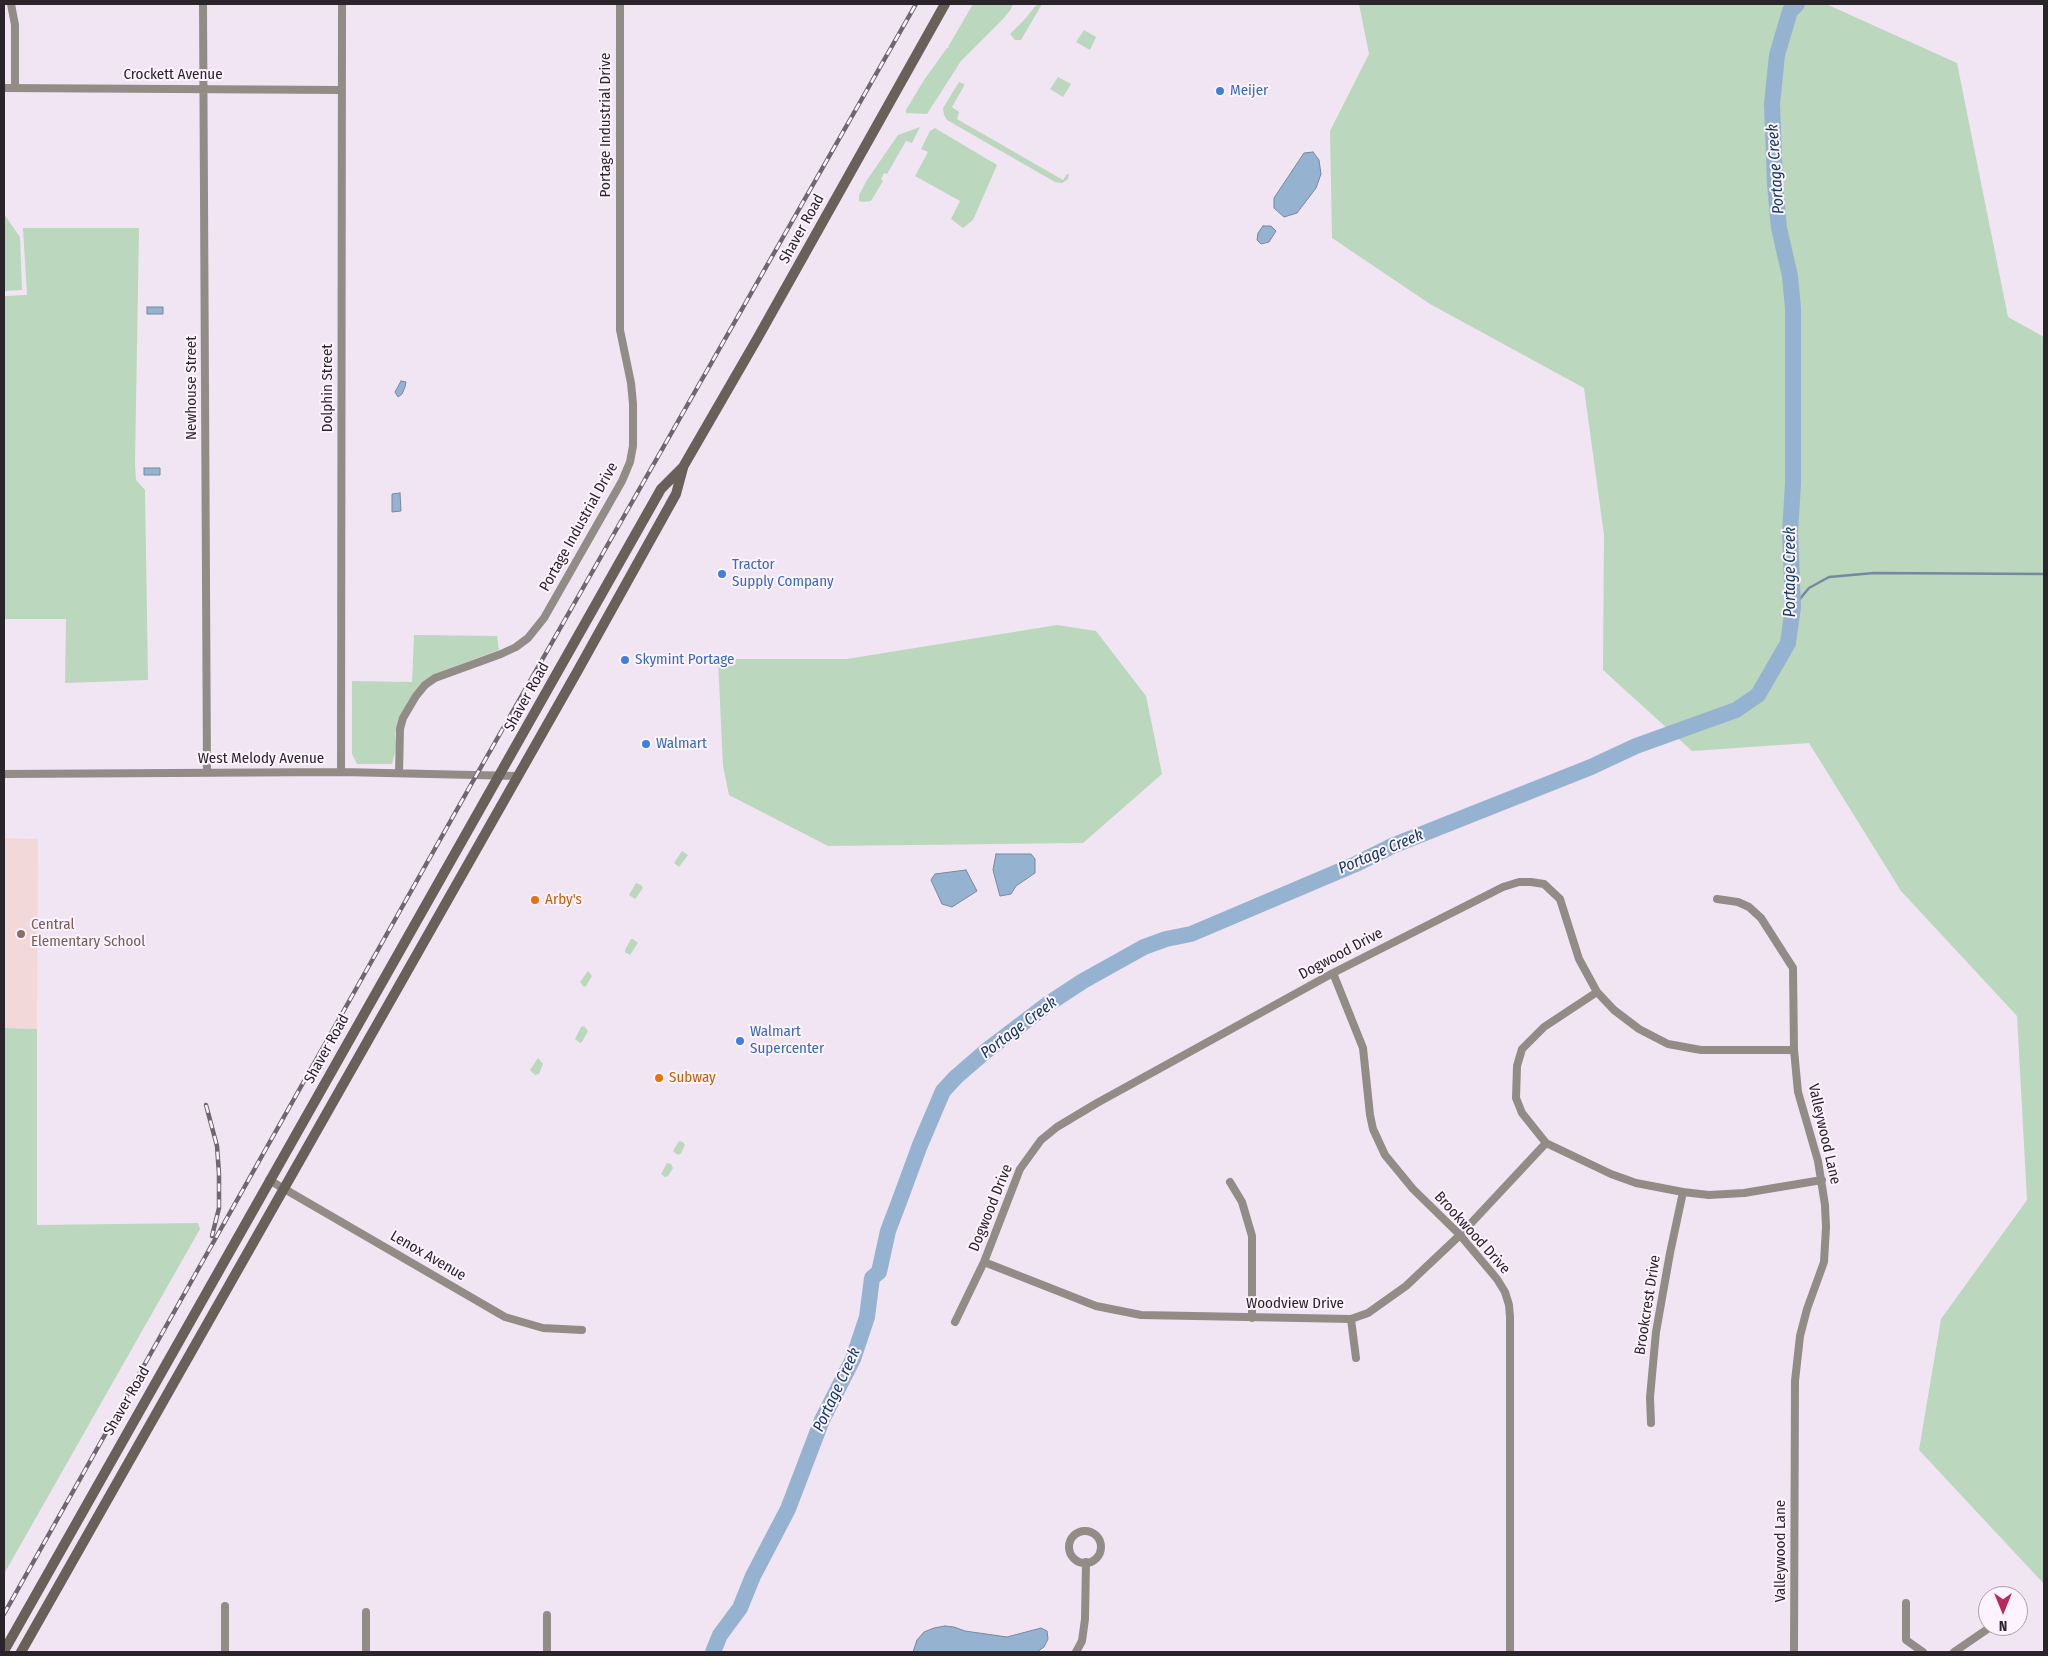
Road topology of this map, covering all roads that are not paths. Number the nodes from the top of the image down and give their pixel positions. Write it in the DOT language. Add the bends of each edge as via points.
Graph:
graph roads {
  1 [pos="11,4"];
  2 [pos="203,4"];
  3 [pos="342,4"];
  4 [pos="620,4"];
  5 [pos="946,4"];
  6 [pos="4,88"];
  7 [pos="15,88"];
  8 [pos="204,89"];
  9 [pos="342,90"];
  10 [pos="683,467"];
  11 [pos="342,772"];
  12 [pos="207,773"];
  13 [pos="399,773"];
  14 [pos="4,774"];
  15 [pos="499,776"];
  16 [pos="518,776"];
  17 [pos="1717,899"];
  18 [pos="1333,973"];
  19 [pos="1597,992"];
  20 [pos="1794,1050"];
  21 [pos="1546,1143"];
  22 [pos="269,1180"];
  23 [pos="1822,1180"];
  24 [pos="1230,1182"];
  25 [pos="284,1189"];
  26 [pos="1683,1192"];
  27 [pos="1460,1235"];
  28 [pos="984,1262"];
  29 [pos="1252,1318"];
  30 [pos="1351,1318"];
  31 [pos="955,1322"];
  32 [pos="582,1330"];
  33 [pos="1356,1358"];
  34 [pos="1651,1423"];
  35 [pos="1086,1562"];
  36 [pos="1906,1603"];
  37 [pos="225,1606"];
  38 [pos="366,1612"];
  39 [pos="547,1615"];
  40 [pos="1978,1636"];
  41 [pos="4,1651"];
  42 [pos="21,1652"];
  43 [pos="225,1652"];
  44 [pos="366,1652"];
  45 [pos="547,1652"];
  46 [pos="1076,1652"];
  47 [pos="1510,1652"];
  48 [pos="1794,1652"];
  49 [pos="1923,1652"];
  50 [pos="1954,1652"];
  1 -- 7 [label="street" via="15,25"];
  2 -- 8 [label="street, Newhouse Street"];
  3 -- 9 [label="street, Dolphin Street"];
  4 -- 13 [label="street, Portage Industrial Drive" via="620,330 633,404 630,462 544,618 528,638 501,654 435,678 416,696 400,729"];
  5 -- 10 [label="main road, Shaver Road"];
  6 -- 7 [label="street, Crockett Avenue"];
  7 -- 8 [label="street, Crockett Avenue"];
  8 -- 9 [label="street, Crockett Avenue"];
  8 -- 12 [label="street, Newhouse Street"];
  9 -- 11 [label="street, Dolphin Street"];
  10 -- 15 [label="main road, Shaver Road" via="661,489"];
  10 -- 16 [label="main road, Shaver Road" via="676,494"];
  11 -- 12 [label="street, West Melody Avenue"];
  11 -- 13 [label="street, West Melody Avenue"];
  12 -- 14 [label="street, West Melody Avenue"];
  13 -- 15 [label="street, West Melody Avenue"];
  15 -- 16 [label="street, West Melody Avenue"];
  15 -- 22 [label="main road, Shaver Road"];
  16 -- 25 [label="main road, Shaver Road"];
  17 -- 20 [label="street, Valleywood Lane" via="1749,907 1761,918 1789,959 1794,979"];
  18 -- 19 [label="street, Dogwood Drive" via="1492,892 1519,882 1531,882 1544,884 1560,899 1579,960"];
  18 -- 27 [label="street, Brookwood Drive" via="1363,1048 1372,1122 1385,1155"];
  18 -- 28 [label="street, Dogwood Drive" via="1097,1103 1041,1140 1020,1169"];
  19 -- 20 [label="street, Dogwood Drive" via="1626,1020 1668,1044 1701,1050"];
  19 -- 21 [label="street" via="1544,1027 1522,1049 1516,1098 1522,1113"];
  20 -- 23 [label="street, Valleywood Lane" via="1798,1092"];
  21 -- 26 [label="street" via="1636,1183"];
  21 -- 27 [label="street, Woodview Drive"];
  22 -- 25 [label="street, Lenox Avenue"];
  22 -- 41 [label="main road, Shaver Road"];
  23 -- 26 [label="street" via="1744,1193 1709,1195"];
  23 -- 48 [label="street, Valleywood Lane" via="1826,1227 1824,1262 1800,1336 1795,1381"];
  24 -- 29 [label="street" via="1242,1202 1252,1236"];
  25 -- 32 [label="street, Lenox Avenue" via="505,1317 543,1328"];
  25 -- 42 [label="main road, Shaver Road"];
  26 -- 34 [label="street, Brookcrest Drive" via="1656,1332"];
  27 -- 30 [label="street, Woodview Drive" via="1392,1297"];
  27 -- 47 [label="street, Brookwood Drive" via="1505,1292 1510,1318"];
  28 -- 29 [label="street, Woodview Drive" via="1096,1306 1121,1312 1162,1317"];
  28 -- 31 [label="street, Dogwood Drive"];
  29 -- 30 [label="street, Woodview Drive"];
  30 -- 33 [label="street"];
  35 -- 35 [label="street" via="1076,1560 1069,1551 1070,1540 1082,1531 1092,1533 1100,1544 1095,1558"];
  35 -- 46 [label="street" via="1085,1619 1082,1640"];
  36 -- 49 [label="street" via="1906,1640"];
  37 -- 43 [label="street"];
  38 -- 44 [label="street"];
  39 -- 45 [label="street"];
  40 -- 50 [label="street"];
}
